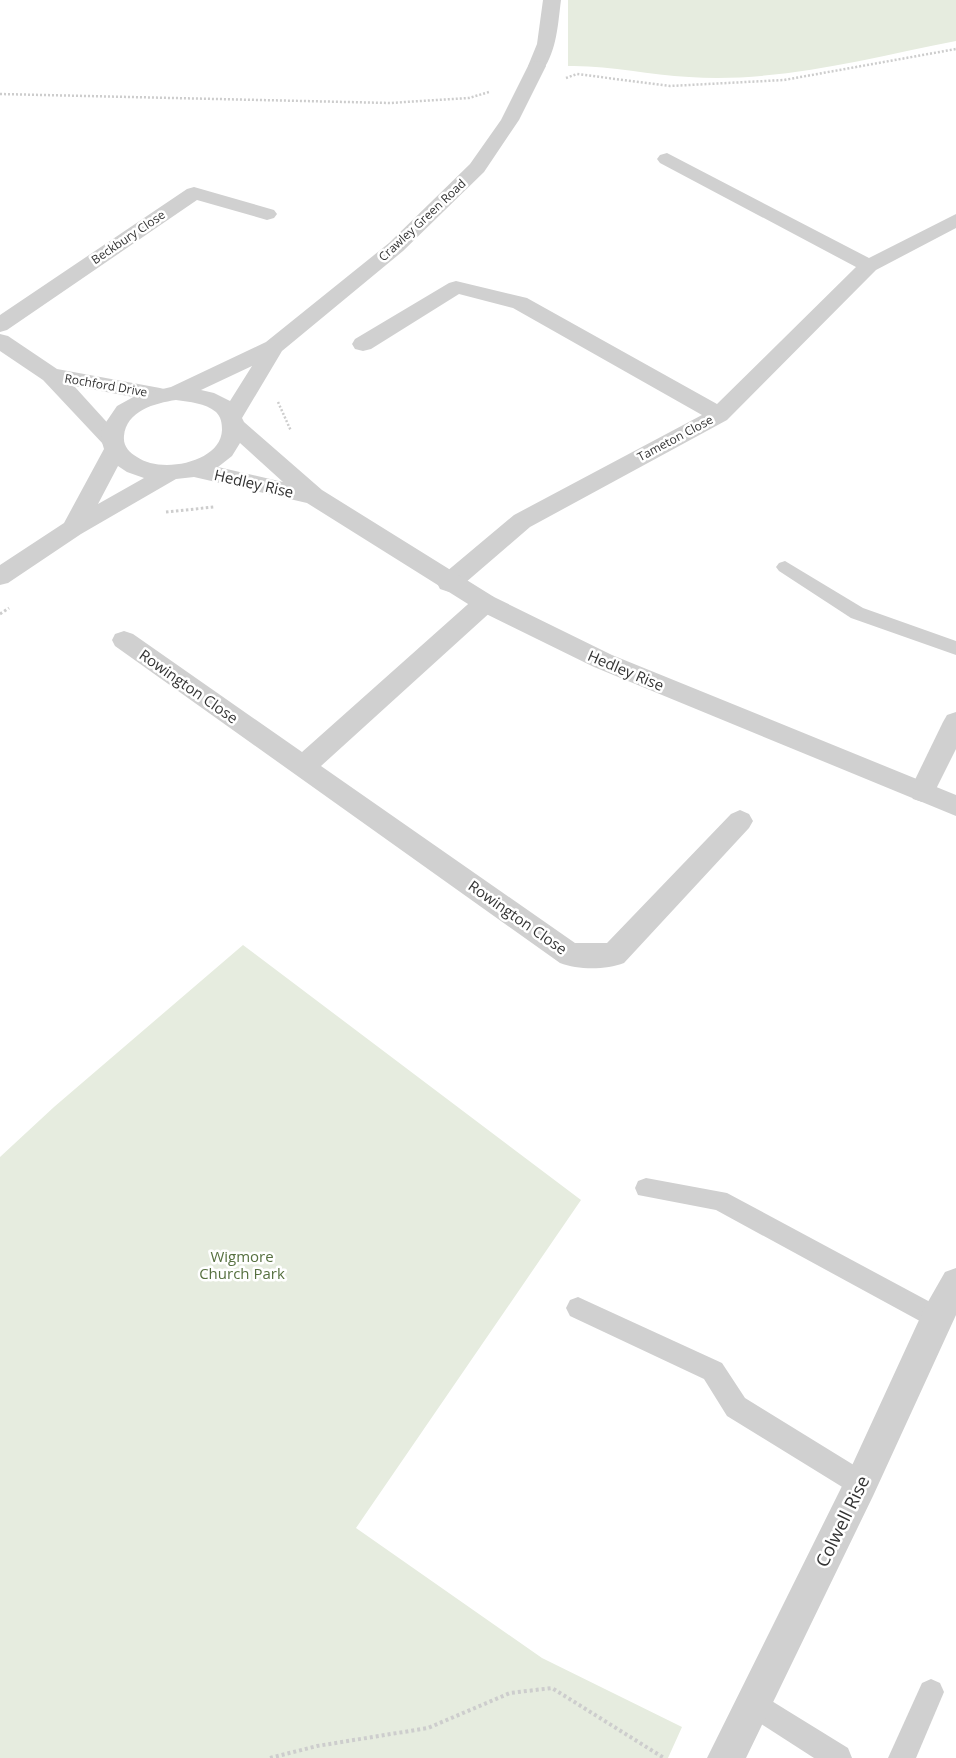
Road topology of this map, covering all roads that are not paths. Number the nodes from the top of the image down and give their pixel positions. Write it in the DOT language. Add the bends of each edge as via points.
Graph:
graph roads {
  1 [pos="552,0"];
  2 [pos="667,159"];
  3 [pos="267,214"];
  4 [pos="956,220"];
  5 [pos="869,266"];
  6 [pos="0,325"];
  7 [pos="0,341"];
  8 [pos="363,344"];
  9 [pos="274,347"];
  10 [pos="51,375"];
  11 [pos="168,394"];
  12 [pos="719,415"];
  13 [pos="233,421"];
  14 [pos="113,445"];
  15 [pos="194,470"];
  16 [pos="170,473"];
  17 [pos="314,496"];
  18 [pos="73,528"];
  19 [pos="785,567"];
  20 [pos="0,577"];
  21 [pos="449,583"];
  22 [pos="485,603"];
  23 [pos="124,640"];
  24 [pos="956,648"];
  25 [pos="956,722"];
  26 [pos="304,766"];
  27 [pos="922,792"];
  28 [pos="956,806"];
  29 [pos="740,821"];
  30 [pos="646,1188"];
  31 [pos="956,1283"];
  32 [pos="578,1308"];
  33 [pos="937,1318"];
  34 [pos="861,1484"];
  35 [pos="931,1692"];
  36 [pos="754,1703"];
  37 [pos="726,1758"];
  38 [pos="838,1758"];
  39 [pos="902,1758"];
  1 -- 9 [label="street, Crawley Green Road" via="546,44 534,74 510,120 477,168 396,247"];
  2 -- 5 [label="street"];
  3 -- 6 [label="street, Beckbury Close" via="194,193"];
  4 -- 5 [label="street, Tameton Close"];
  5 -- 12 [label="street, Tameton Close"];
  7 -- 10 [label="street, Rochford Drive"];
  8 -- 12 [label="street" via="456,287 520,303"];
  9 -- 11 [label="street, Crawley Green Road"];
  9 -- 13 [label="street, Crawley Green Road"];
  10 -- 11 [label="street, Rochford Drive"];
  10 -- 14 [label="street, Rochford Drive"];
  11 -- 13 [label="street" via="204,396 216,401"];
  11 -- 14 [label="street" via="144,400 119,418 113,429"];
  12 -- 21 [label="street, Tameton Close" via="522,521"];
  13 -- 15 [label="street" via="233,439 225,451 212,462"];
  13 -- 17 [label="street, Hedley Rise"];
  14 -- 16 [label="street" via="124,460 136,468"];
  14 -- 18 [label="street"];
  15 -- 16 [label="street"];
  15 -- 17 [label="street, Hedley Rise"];
  16 -- 18 [label="street"];
  17 -- 21 [label="street, Hedley Rise"];
  18 -- 20 [label="street"];
  19 -- 24 [label="lane" via="857,613"];
  21 -- 22 [label="street, Hedley Rise"];
  22 -- 26 [label="street"];
  22 -- 27 [label="street, Hedley Rise" via="603,661"];
  23 -- 26 [label="street, Rowington Close"];
  25 -- 27 [label="street"];
  26 -- 29 [label="street, Rowington Close" via="570,955 614,955"];
  27 -- 28 [label="street, Hedley Rise"];
  30 -- 33 [label="lane" via="719,1200"];
  31 -- 33 [label="street, Colwell Rise"];
  32 -- 34 [label="lane" via="713,1371 736,1407"];
  33 -- 34 [label="street, Colwell Rise"];
  34 -- 36 [label="street, Colwell Rise"];
  35 -- 39 [label="lane"];
  36 -- 37 [label="street, Colwell Rise"];
  36 -- 38 [label="lane"];
}
